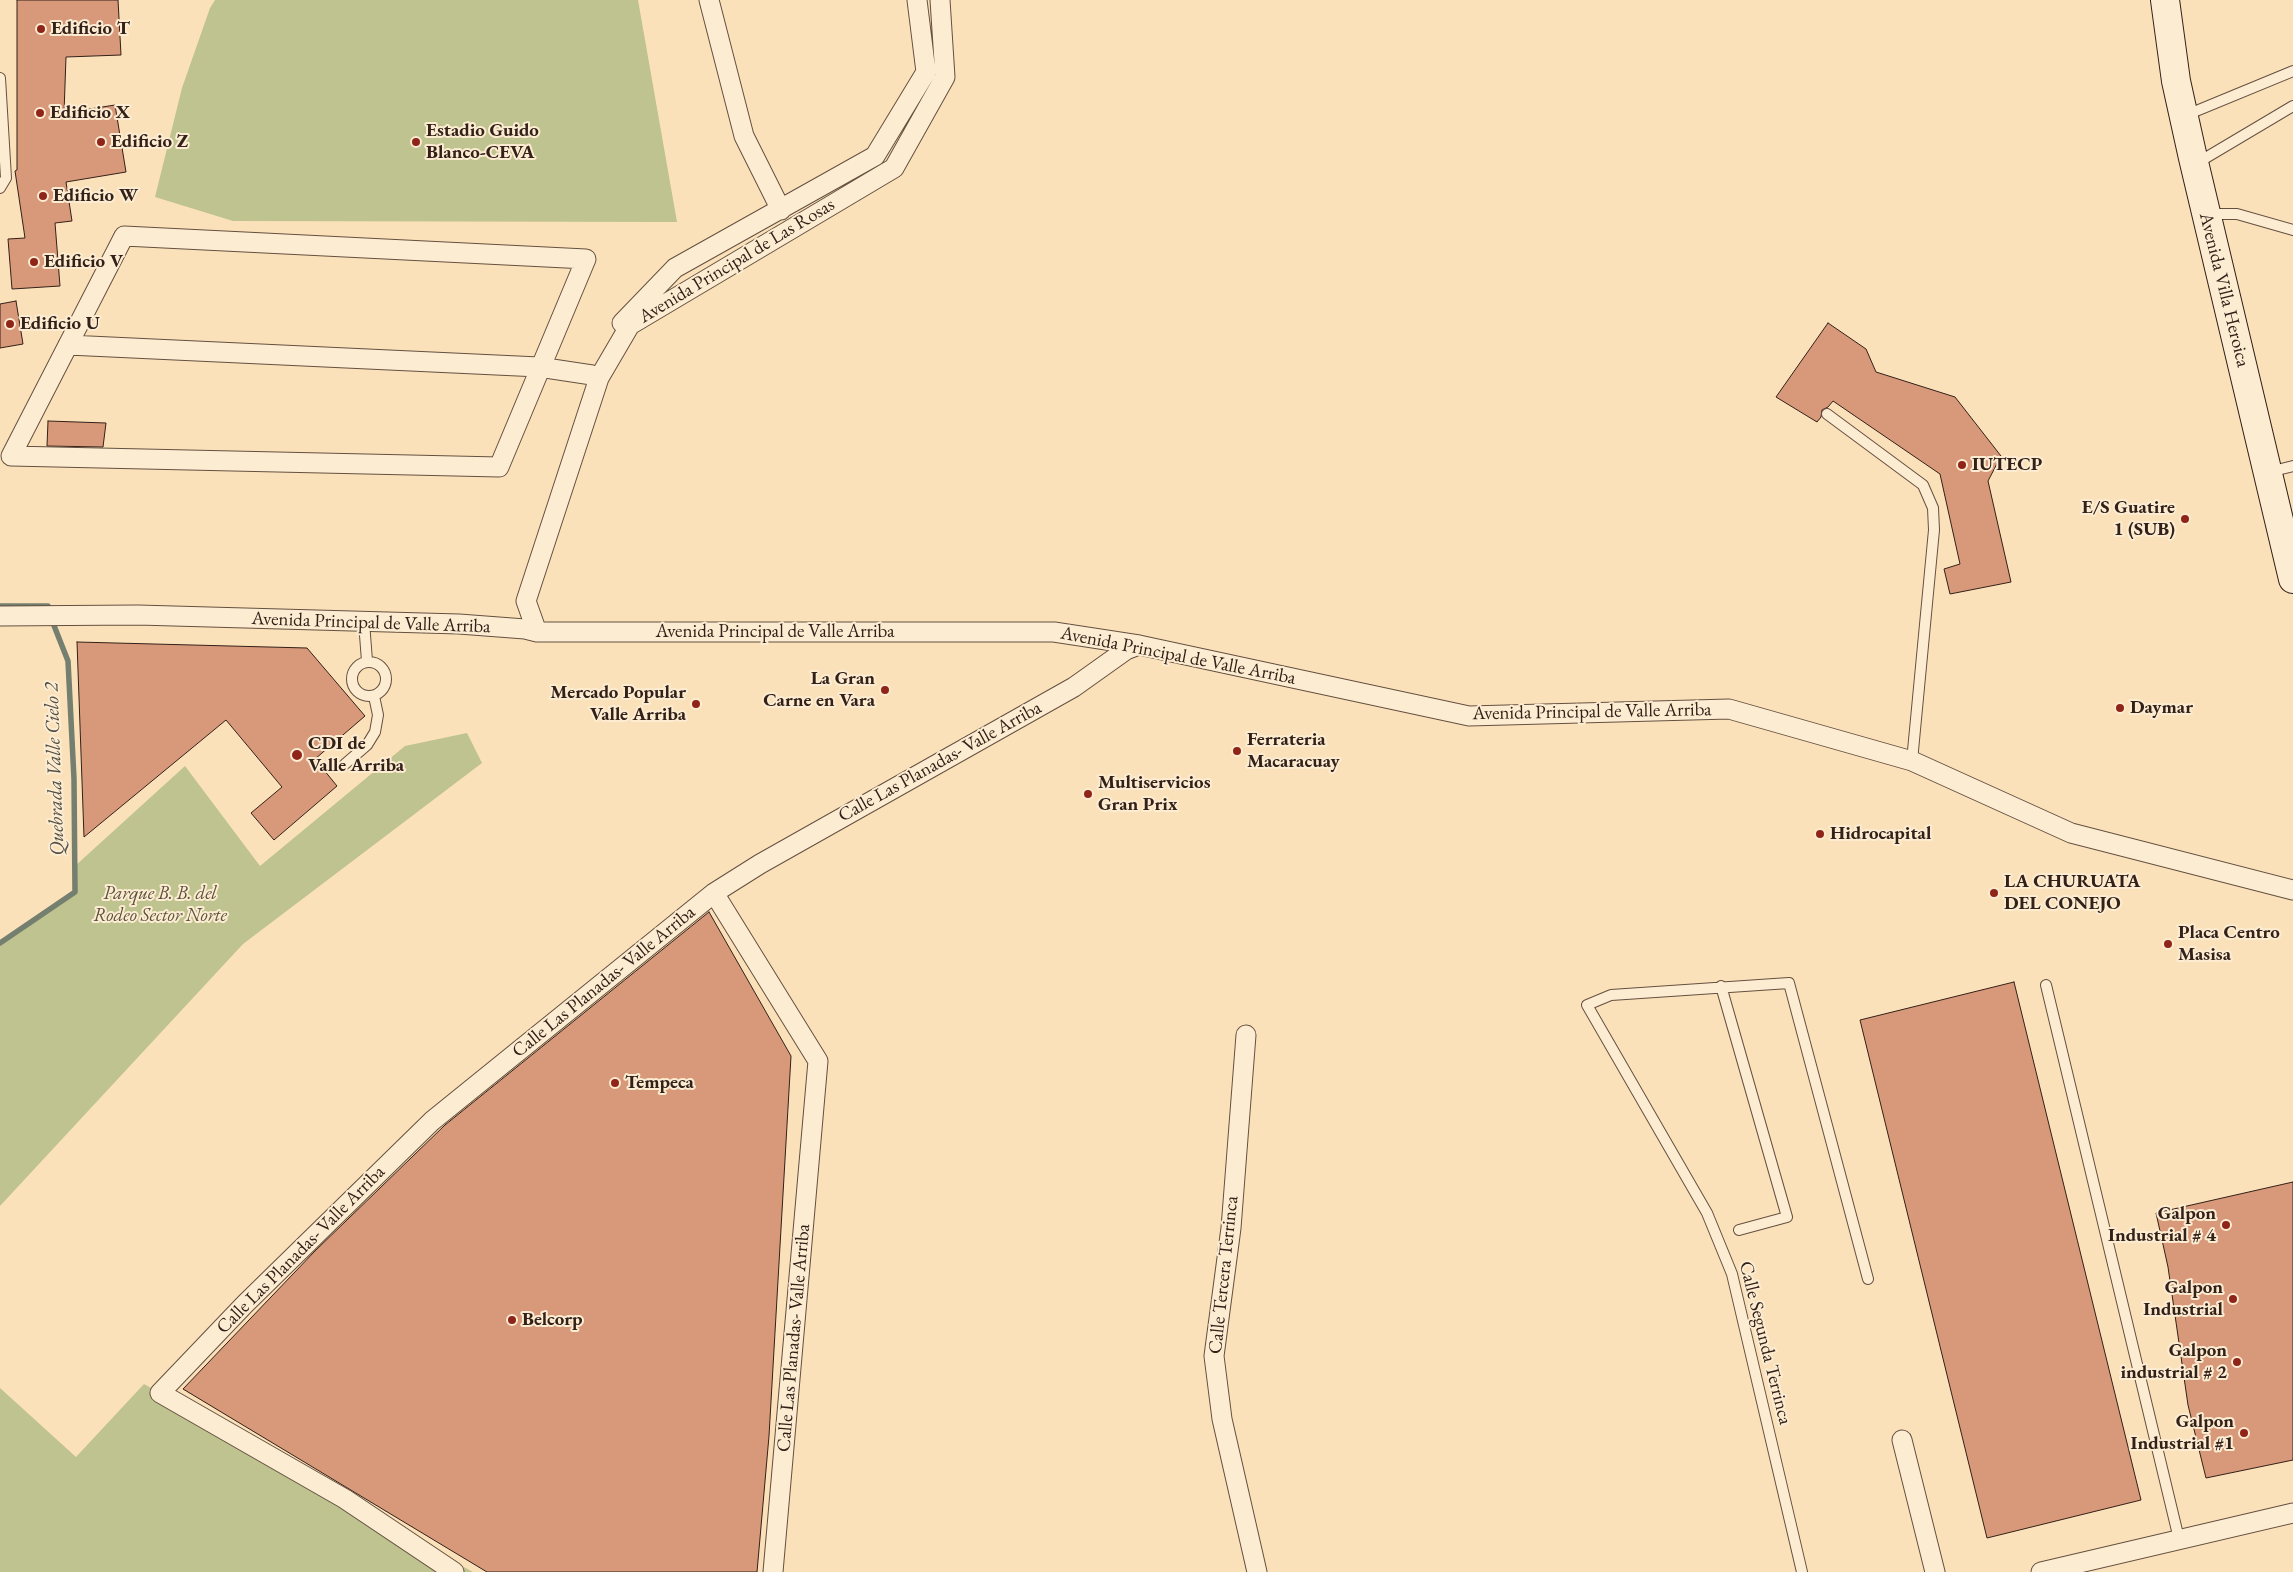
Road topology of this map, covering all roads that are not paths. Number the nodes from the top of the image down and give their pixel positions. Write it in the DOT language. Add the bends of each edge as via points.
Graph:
graph roads {
  1 [pos="709,0"];
  2 [pos="917,0"];
  3 [pos="940,0"];
  4 [pos="2165,0"];
  5 [pos="2293,71"];
  6 [pos="0,78"];
  7 [pos="2293,106"];
  8 [pos="2184,116"];
  9 [pos="2194,165"];
  10 [pos="0,188"];
  11 [pos="781,210"];
  12 [pos="2205,214"];
  13 [pos="2293,230"];
  14 [pos="68,345"];
  15 [pos="539,367"];
  16 [pos="592,375"];
  17 [pos="1827,414"];
  18 [pos="2280,469"];
  19 [pos="2293,579"];
  20 [pos="0,616"];
  21 [pos="364,622"];
  22 [pos="531,631"];
  23 [pos="1139,645"];
  24 [pos="367,662"];
  25 [pos="374,696"];
  26 [pos="1912,761"];
  27 [pos="344,764"];
  28 [pos="2293,890"];
  29 [pos="714,893"];
  30 [pos="2046,984"];
  31 [pos="1721,986"];
  32 [pos="1246,1035"];
  33 [pos="1739,1230"];
  34 [pos="1868,1279"];
  35 [pos="1902,1440"];
  36 [pos="2293,1513"];
  37 [pos="2179,1539"];
  38 [pos="2068,1569"];
  39 [pos="454,1572"];
  40 [pos="773,1572"];
  41 [pos="1257,1572"];
  42 [pos="1802,1572"];
  43 [pos="1935,1572"];
  44 [pos="2041,1572"];
  1 -- 11 [label="street" via="744,136"];
  2 -- 11 [label="street" via="926,72 875,156"];
  3 -- 22 [label="street, Avenida Principal de Las Rosas" via="945,77 894,168 630,325 600,378 526,601"];
  4 -- 8 [label="main road, Avenida Villa Heroica"];
  5 -- 8 [label="lane"];
  6 -- 10 [label="lane" via="6,178"];
  7 -- 9 [label="lane"];
  8 -- 9 [label="main road, Avenida Villa Heroica"];
  9 -- 12 [label="main road, Avenida Villa Heroica"];
  11 -- 16 [label="street" via="674,268 623,320"];
  12 -- 13 [label="lane" via="2236,214"];
  12 -- 18 [label="main road, Avenida Villa Heroica"];
  14 -- 15 [label="street"];
  14 -- 15 [label="street" via="124,236 586,259"];
  14 -- 15 [label="street" via="11,456 499,467"];
  15 -- 16 [label="street"];
  16 -- 22 [label="street" via="570,431 517,602"];
  17 -- 26 [label="lane" via="1923,485 1933,508 1934,530"];
  18 -- 19 [label="main road, Avenida Villa Heroica"];
  20 -- 21 [label="street, Avenida Principal de Valle Arriba"];
  21 -- 22 [label="street, Avenida Principal de Valle Arriba" via="459,624"];
  21 -- 24 [label="lane"];
  22 -- 23 [label="street, Avenida Principal de Valle Arriba" via="1054,632"];
  23 -- 26 [label="street, Avenida Principal de Valle Arriba" via="1469,716 1729,709"];
  23 -- 29 [label="street, Calle Las Planadas- Valle Arriba" via="1126,650 1074,688"];
  24 -- 25 [label="lane" via="379,664 386,676 384,688"];
  24 -- 25 [label="lane" via="356,667 353,686 362,695"];
  25 -- 27 [label="lane" via="378,715 375,732 367,745"];
  26 -- 28 [label="street, Avenida Principal de Valle Arriba" via="2071,833"];
  29 -- 39 [label="street, Calle Las Planadas- Valle Arriba" via="432,1121 245,1304 160,1393 345,1499"];
  29 -- 40 [label="street, Calle Las Planadas- Valle Arriba" via="818,1061"];
  30 -- 37 [label="lane"];
  31 -- 33 [label="lane" via="1787,1217"];
  31 -- 34 [label="lane" via="1789,982"];
  31 -- 42 [label="lane, Calle Segunda Terrinca" via="1611,995 1587,1005 1707,1213 1732,1274"];
  32 -- 41 [label="street, Calle Tercera Terrinca" via="1230,1228 1214,1356 1222,1419"];
  35 -- 43 [label="street"];
  36 -- 37 [label="street"];
  37 -- 38 [label="street"];
  38 -- 44 [label="street"];
}
